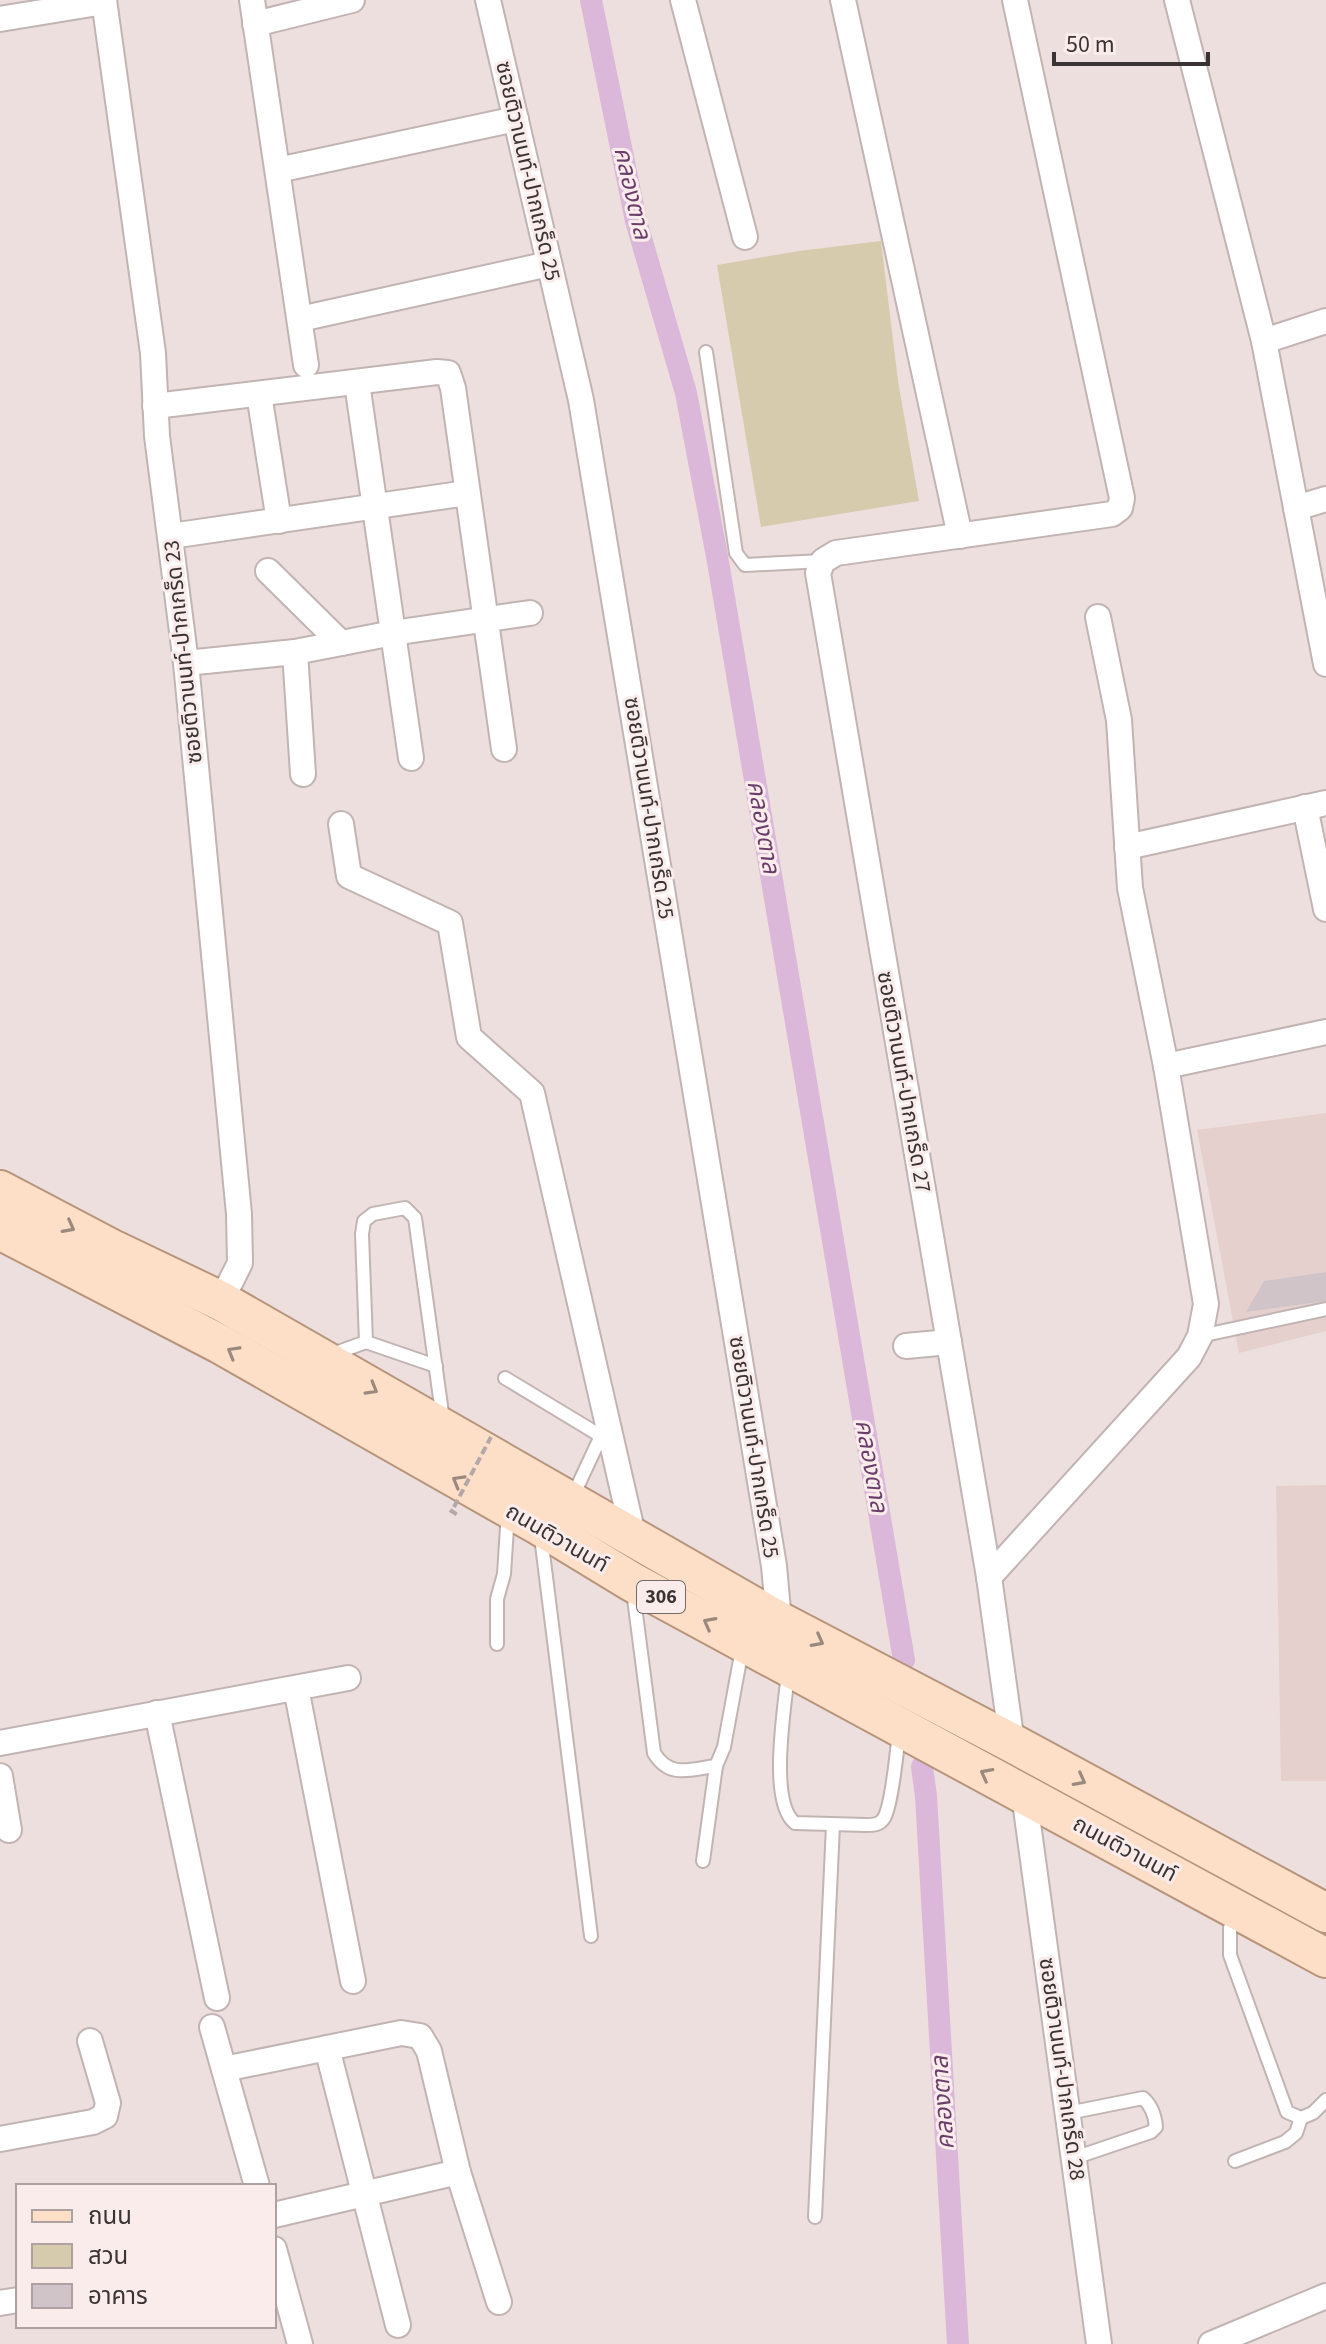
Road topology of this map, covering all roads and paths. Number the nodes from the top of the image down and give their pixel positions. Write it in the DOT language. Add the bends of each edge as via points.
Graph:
graph roads {
  1 [pos="352,0"];
  2 [pos="488,0"];
  3 [pos="683,0"];
  4 [pos="843,0"];
  5 [pos="1015,0"];
  6 [pos="1177,0"];
  7 [pos="104,1"];
  8 [pos="254,12"];
  9 [pos="0,19"];
  10 [pos="516,119"];
  11 [pos="278,170"];
  12 [pos="745,237"];
  13 [pos="549,264"];
  14 [pos="300,319"];
  15 [pos="1326,321"];
  16 [pos="1264,341"];
  17 [pos="706,352"];
  18 [pos="306,365"];
  19 [pos="357,383"];
  20 [pos="259,394"];
  21 [pos="155,406"];
  22 [pos="467,493"];
  23 [pos="1326,499"];
  24 [pos="375,506"];
  25 [pos="1296,508"];
  26 [pos="279,521"];
  27 [pos="171,536"];
  28 [pos="960,536"];
  29 [pos="823,561"];
  30 [pos="268,571"];
  31 [pos="530,613"];
  32 [pos="1098,617"];
  33 [pos="485,620"];
  34 [pos="393,633"];
  35 [pos="341,643"];
  36 [pos="295,652"];
  37 [pos="1326,659"];
  38 [pos="186,663"];
  39 [pos="504,749"];
  40 [pos="411,758"];
  41 [pos="303,774"];
  42 [pos="1316,805"];
  43 [pos="341,824"];
  44 [pos="1127,847"];
  45 [pos="1326,909"];
  46 [pos="1326,1032"];
  47 [pos="1166,1066"];
  48 [pos="0,1190"];
  49 [pos="0,1230"];
  50 [pos="221,1301"];
  51 [pos="1326,1309"];
  52 [pos="1200,1336"];
  53 [pos="366,1342"];
  54 [pos="949,1342"];
  55 [pos="906,1346"];
  56 [pos="319,1358"];
  57 [pos="436,1366"];
  58 [pos="505,1378"];
  59 [pos="445,1431"];
  60 [pos="491,1437"];
  61 [pos="570,1502"];
  62 [pos="454,1507"];
  63 [pos="524,1518"];
  64 [pos="634,1539"];
  65 [pos="989,1577"];
  66 [pos="632,1582"];
  67 [pos="779,1621"];
  68 [pos="743,1642"];
  69 [pos="497,1644"];
  70 [pos="789,1667"];
  71 [pos="348,1678"];
  72 [pos="296,1688"];
  73 [pos="157,1713"];
  74 [pos="900,1729"];
  75 [pos="0,1743"];
  76 [pos="1012,1743"];
  77 [pos="716,1766"];
  78 [pos="0,1776"];
  79 [pos="1024,1794"];
  80 [pos="833,1825"];
  81 [pos="9,1830"];
  82 [pos="703,1861"];
  83 [pos="1308,1899"];
  84 [pos="1239,1910"];
  85 [pos="1326,1913"];
  86 [pos="591,1936"];
  87 [pos="1326,1958"];
  88 [pos="353,1981"];
  89 [pos="217,1998"];
  90 [pos="212,2027"];
  91 [pos="90,2041"];
  92 [pos="327,2048"];
  93 [pos="224,2069"];
  94 [pos="1326,2100"];
  95 [pos="1068,2113"];
  96 [pos="1301,2118"];
  97 [pos="0,2139"];
  98 [pos="1074,2158"];
  99 [pos="1235,2161"];
  100 [pos="458,2172"];
  101 [pos="256,2184"];
  102 [pos="365,2193"];
  103 [pos="276,2215"];
  104 [pos="815,2217"];
  105 [pos="276,2256"];
  106 [pos="1326,2296"];
  107 [pos="499,2302"];
  108 [pos="398,2325"];
  109 [pos="300,2344"];
  110 [pos="1099,2344"];
  111 [pos="1211,2344"];
  1 -- 8 [label="street"];
  2 -- 10 [label="street, ซอยติวานนท์-ปากเกร็ด 25"];
  3 -- 12 [label="street"];
  4 -- 28 [label="street"];
  5 -- 28 [label="street" via="1122,498 1112,514"];
  6 -- 16 [label="street"];
  7 -- 9 [label="street"];
  7 -- 21 [label="street, ซอยติวานนท์-ปากเกร็ด 23" via="153,353"];
  8 -- 11 [label="street"];
  10 -- 11 [label="street"];
  10 -- 13 [label="street, ซอยติวานนท์-ปากเกร็ด 25"];
  11 -- 14 [label="street"];
  13 -- 14 [label="street"];
  13 -- 67 [label="street, ซอยติวานนท์-ปากเกร็ด 25" via="581,400"];
  14 -- 18 [label="street"];
  15 -- 16 [label="street"];
  16 -- 25 [label="street"];
  17 -- 29 [label="lane" via="736,553 745,565"];
  19 -- 20 [label="street"];
  19 -- 22 [label="street" via="448,373"];
  19 -- 24 [label="street"];
  20 -- 21 [label="street"];
  20 -- 26 [label="street"];
  21 -- 27 [label="street, ซอยติวานนท์-ปากเกร็ด 23"];
  22 -- 24 [label="street"];
  22 -- 33 [label="street"];
  23 -- 25 [label="street"];
  24 -- 26 [label="street"];
  24 -- 34 [label="street"];
  25 -- 37 [label="street"];
  26 -- 27 [label="street"];
  27 -- 38 [label="street, ซอยติวานนท์-ปากเกร็ด 23"];
  28 -- 29 [label="street" via="836,553"];
  29 -- 54 [label="street, ซอยติวานนท์-ปากเกร็ด 27" via="818,573"];
  30 -- 35 [label="street"];
  31 -- 33 [label="street"];
  32 -- 44 [label="street" via="1119,720"];
  33 -- 34 [label="street"];
  33 -- 39 [label="street"];
  34 -- 35 [label="street"];
  34 -- 40 [label="street"];
  35 -- 36 [label="street"];
  36 -- 38 [label="street"];
  36 -- 41 [label="street"];
  38 -- 50 [label="street, ซอยติวานนท์-ปากเกร็ด 23" via="239,1214 240,1263"];
  42 -- 44 [label="street"];
  42 -- 45 [label="street"];
  43 -- 64 [label="street" via="349,876 450,923 469,1037 532,1093"];
  44 -- 47 [label="street" via="1130,888"];
  46 -- 47 [label="street"];
  47 -- 52 [label="street" via="1206,1304"];
  48 -- 50 [label="main road, ถนนติวานนท์ / 306, one-way"];
  63 -- 49 [label="main road, ถนนติวานนท์ / 306, one-way" via="220,1344"];
  50 -- 56 [label="main road, ถนนติวานนท์ / 306"];
  51 -- 52 [label="lane"];
  52 -- 65 [label="street" via="1189,1357"];
  53 -- 56 [label="lane"];
  53 -- 57 [label="lane"];
  53 -- 57 [label="lane" via="364,1221 405,1208 415,1218"];
  54 -- 55 [label="street"];
  54 -- 65 [label="street, ซอยติวานนท์-ปากเกร็ด 27"];
  56 -- 59 [label="main road, ถนนติวานนท์ / 306, one-way"];
  57 -- 59 [label="lane"];
  58 -- 61 [label="lane" via="601,1436"];
  59 -- 61 [label="main road, ถนนติวานนท์ / 306"];
  60 -- 62 [label="path, bridge"];
  61 -- 64 [label="main road, ถนนติวานนท์ / 306"];
  63 -- 66 [label="main road, ถนนติวานนท์ / 306"];
  63 -- 69 [label="lane" via="497,1599"];
  63 -- 86 [label="lane"];
  64 -- 67 [label="main road, ถนนติวานนท์ / 306"];
  65 -- 76 [label="street, ซอยติวานนท์-ปากเกร็ด 27"];
  68 -- 66 [label="main road, ถนนติวานนท์ / 306, one-way"];
  66 -- 77 [label="lane" via="654,1753 660,1764 674,1771"];
  67 -- 76 [label="main road, ถนนติวานนท์ / 306, one-way"];
  68 -- 70 [label="main road, ถนนติวานนท์ / 306"];
  68 -- 77 [label="lane"];
  70 -- 74 [label="main road, ถนนติวานนท์ / 306"];
  70 -- 80 [label="lane" via="782,1728 785,1809 795,1823"];
  71 -- 72 [label="street"];
  72 -- 73 [label="street"];
  72 -- 88 [label="street"];
  73 -- 75 [label="street"];
  73 -- 89 [label="street"];
  79 -- 74 [label="main road, ถนนติวานนท์ / 306, one-way"];
  74 -- 80 [label="lane" via="884,1818 876,1825"];
  76 -- 83 [label="main road, ถนนติวานนท์ / 306, one-way"];
  77 -- 82 [label="lane"];
  78 -- 81 [label="street"];
  79 -- 84 [label="main road, ถนนติวานนท์ / 306"];
  79 -- 95 [label="street, ซอยติวานนท์-ปากเกร็ด 28"];
  80 -- 104 [label="lane"];
  83 -- 85 [label="main road, ถนนติวานนท์ / 306"];
  84 -- 87 [label="main road, ถนนติวานนท์ / 306"];
  84 -- 96 [label="lane" via="1230,1928 1230,1955 1287,2112"];
  90 -- 93 [label="street"];
  91 -- 97 [label="street" via="108,2103 105,2116"];
  92 -- 93 [label="street"];
  92 -- 100 [label="street" via="401,2033 420,2036 429,2051"];
  92 -- 102 [label="street"];
  93 -- 101 [label="street"];
  94 -- 96 [label="lane"];
  95 -- 98 [label="street, ซอยติวานนท์-ปากเกร็ด 28"];
  95 -- 98 [label="lane" via="1143,2098 1155,2117 1151,2132"];
  96 -- 99 [label="lane" via="1296,2133 1285,2142"];
  98 -- 110 [label="street, ซอยติวานนท์-ปากเกร็ด 28"];
  100 -- 102 [label="street"];
  100 -- 107 [label="street"];
  102 -- 103 [label="street"];
  102 -- 108 [label="street"];
  105 -- 109 [label="street"];
  106 -- 111 [label="street"];
}
